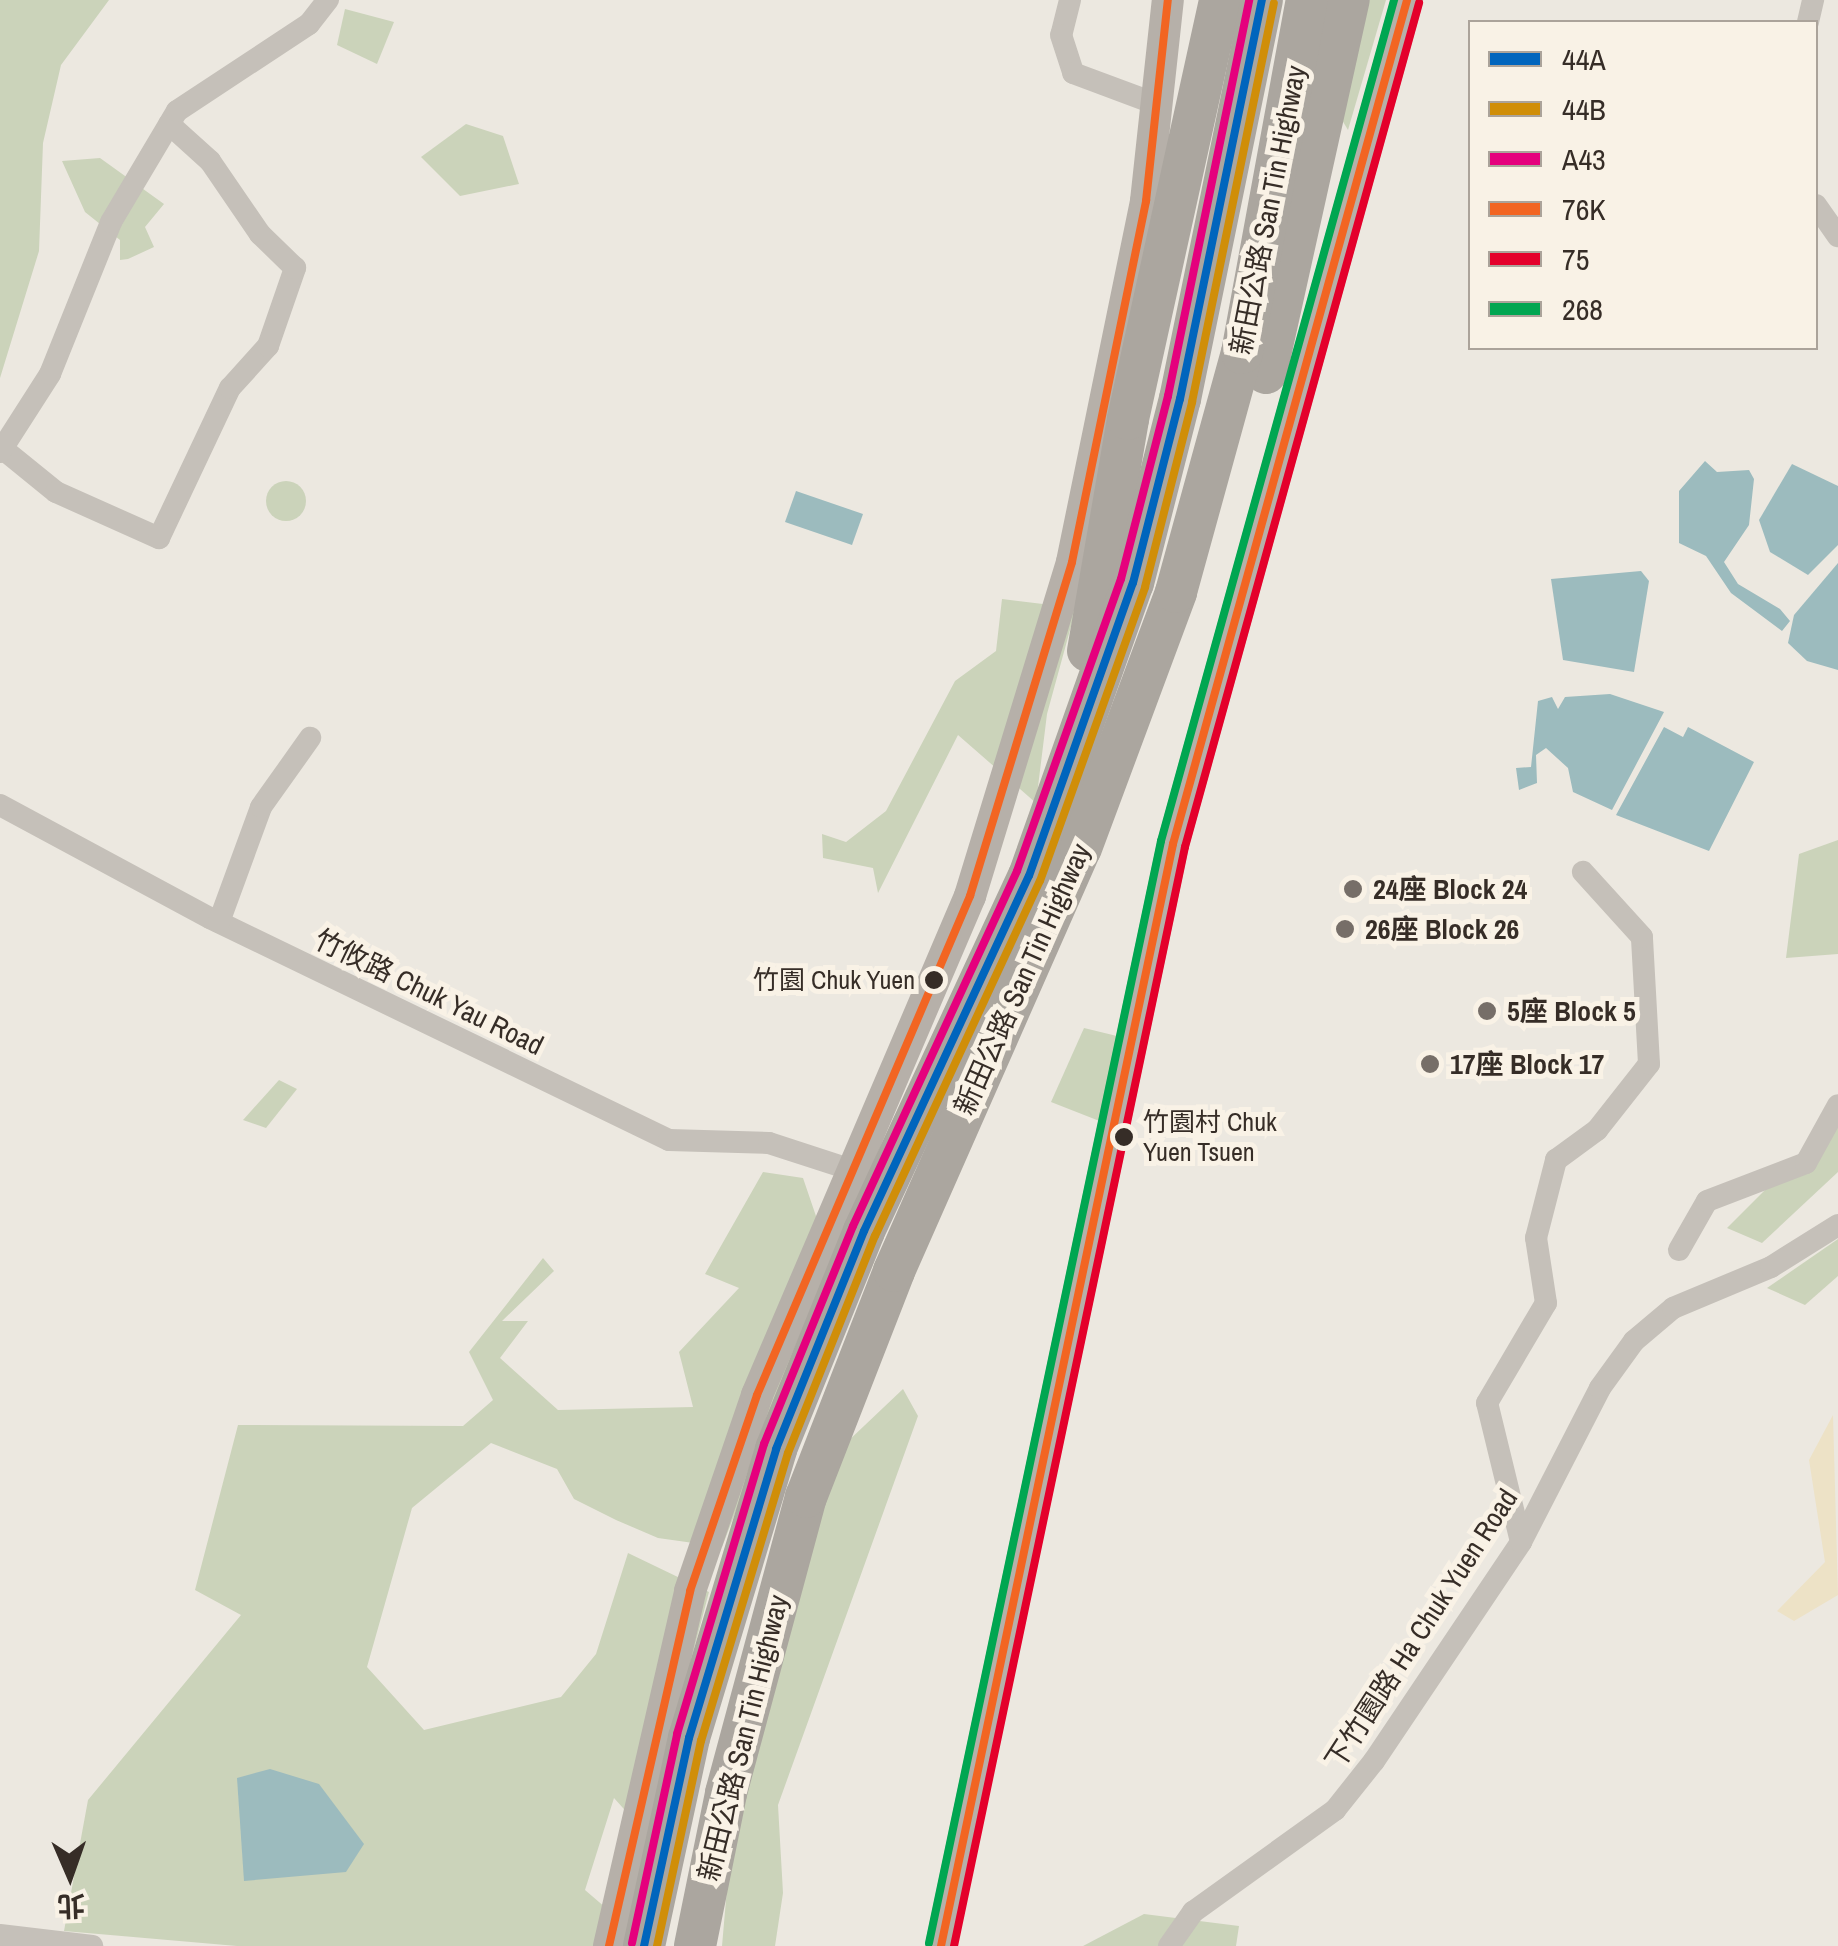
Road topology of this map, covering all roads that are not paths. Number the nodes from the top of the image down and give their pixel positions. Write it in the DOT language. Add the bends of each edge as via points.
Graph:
graph roads {
  1 [pos="328,0"];
  2 [pos="1070,0"];
  3 [pos="1168,0"];
  4 [pos="1220,0"];
  5 [pos="1262,0"];
  6 [pos="1307,0"];
  7 [pos="1349,0"];
  8 [pos="1407,0"];
  9 [pos="1159,105"];
  10 [pos="169,124"];
  11 [pos="1818,209"];
  12 [pos="1838,236"];
  13 [pos="2,450"];
  14 [pos="1077,726"];
  15 [pos="310,738"];
  16 [pos="0,804"];
  17 [pos="1583,872"];
  18 [pos="219,922"];
  19 [pos="1838,1105"];
  20 [pos="852,1170"];
  21 [pos="1838,1225"];
  22 [pos="1679,1250"];
  23 [pos="894,1270"];
  24 [pos="1521,1542"];
  25 [pos="0,1935"];
  26 [pos="92,1946"];
  27 [pos="610,1946"];
  28 [pos="644,1946"];
  29 [pos="695,1946"];
  30 [pos="942,1946"];
  31 [pos="1168,1946"];
  1 -- 10 [label="street" via="309,24 203,89"];
  2 -- 9 [label="street" via="1061,35 1073,73"];
  3 -- 9 [label="street"];
  4 -- 14 [label="highway" via="1128,419"];
  5 -- 14 [label="highway, 新田公路 San Tin Highway" via="1175,417 1132,583"];
  6 -- 23 [label="highway, 新田公路 San Tin Highway" via="1242,353 1176,592 1081,848"];
  7 -- 23 [label="highway" via="1264,383 1147,756 976,1136"];
  8 -- 30 [label="street" via="1169,862"];
  9 -- 20 [label="street" via="1072,562 970,896"];
  10 -- 13 [label="street" via="110,222 50,374"];
  10 -- 13 [label="street" via="210,162 260,234 295,268 268,346 230,388 158,538 56,492"];
  11 -- 12 [label="street"];
  14 -- 28 [label="highway, 新田公路 San Tin Highway" via="1030,876 864,1232 776,1449 689,1738"];
  15 -- 18 [label="street" via="262,807"];
  16 -- 18 [label="street, 竹攸路 Chuk Yau Road"];
  17 -- 24 [label="street" via="1642,937 1648,1064 1597,1130 1556,1160 1536,1238 1546,1304 1487,1403"];
  18 -- 20 [label="street, 竹攸路 Chuk Yau Road" via="669,1140 769,1143"];
  19 -- 22 [label="street" via="1806,1163 1706,1201"];
  20 -- 27 [label="street" via="757,1394 690,1592"];
  21 -- 24 [label="street, 下竹園路 Ha Chuk Yuen Road" via="1772,1267 1673,1308 1634,1341 1600,1388"];
  23 -- 29 [label="highway, 新田公路 San Tin Highway" via="806,1497 766,1632"];
  24 -- 31 [label="street, 下竹園路 Ha Chuk Yuen Road" via="1335,1810 1192,1912"];
  25 -- 26 [label="street"];
}
